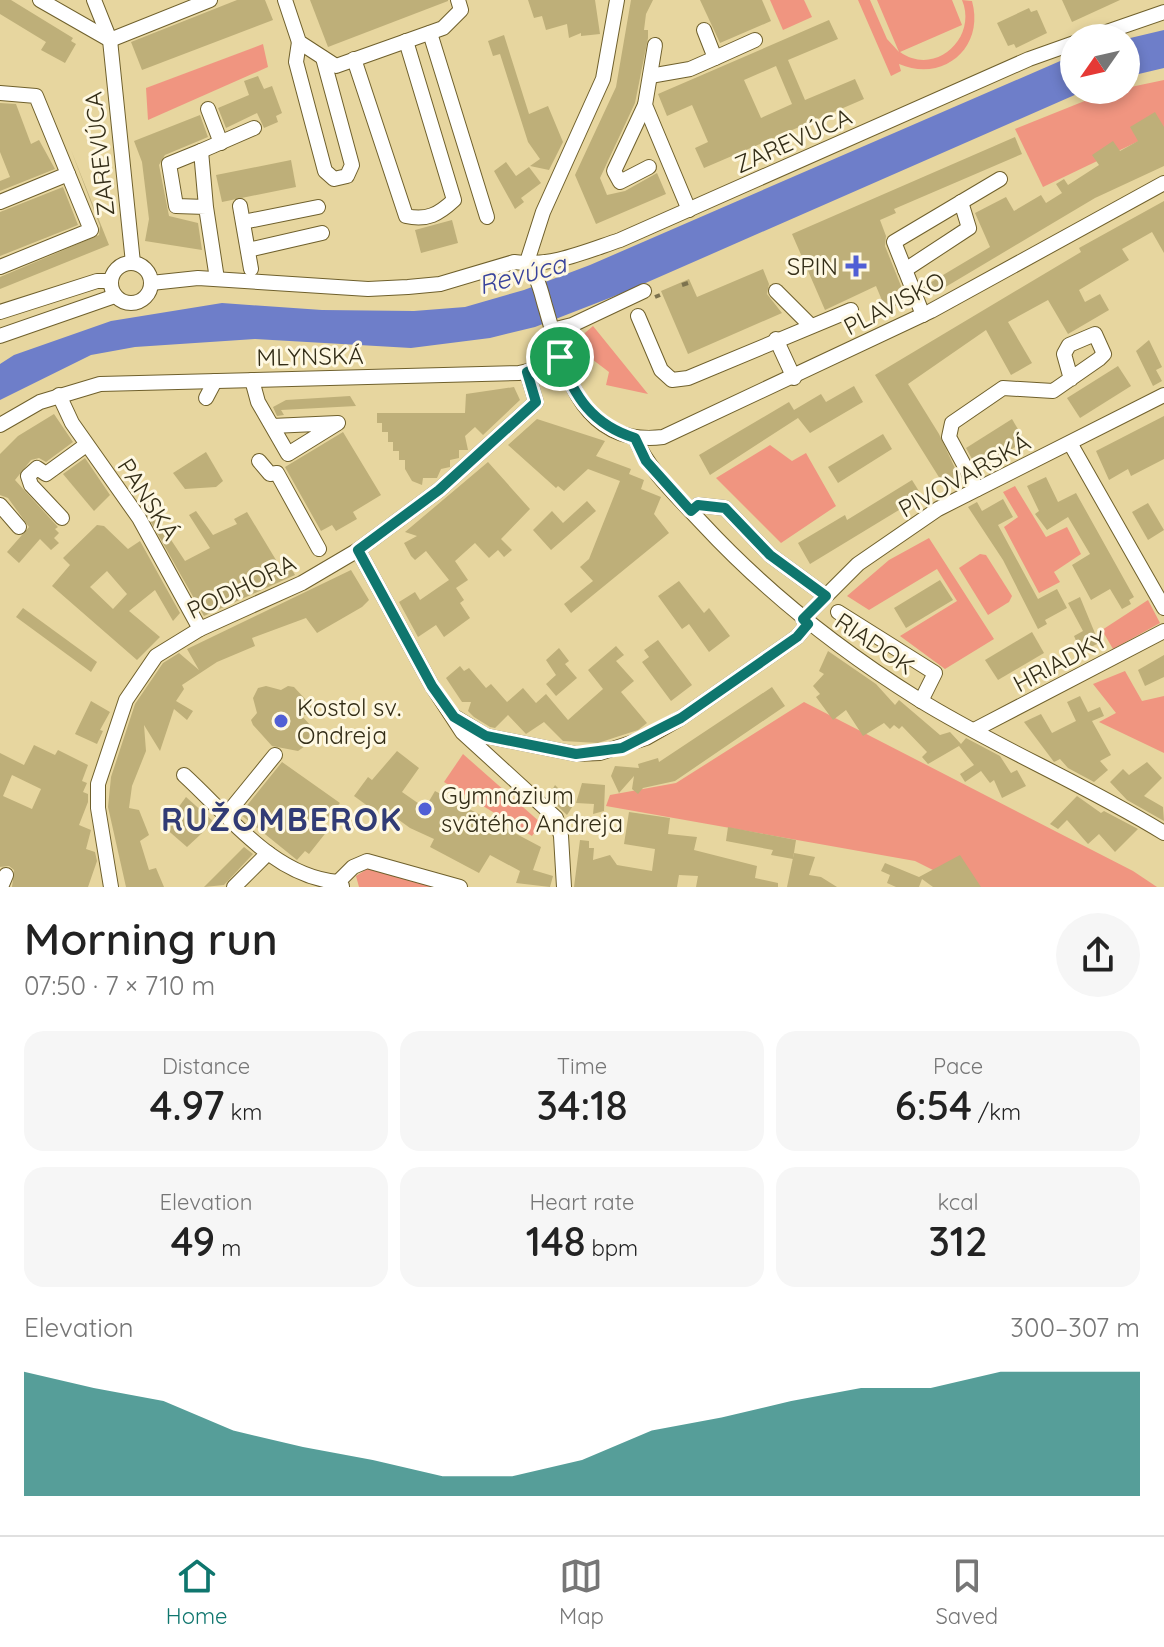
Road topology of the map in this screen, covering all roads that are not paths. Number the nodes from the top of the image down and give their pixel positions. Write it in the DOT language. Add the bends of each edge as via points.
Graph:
graph roads {
  1 [pos="40,0"];
  2 [pos="94,0"];
  3 [pos="210,0"];
  4 [pos="285,0"];
  5 [pos="458,0"];
  6 [pos="617,0"];
  7 [pos="1164,12"];
  8 [pos="1129,24"];
  9 [pos="704,30"];
  10 [pos="430,33"];
  11 [pos="110,40"];
  12 [pos="755,40"];
  13 [pos="406,41"];
  14 [pos="299,42"];
  15 [pos="655,45"];
  16 [pos="1060,48"];
  17 [pos="323,58"];
  18 [pos="715,58"];
  19 [pos="354,59"];
  20 [pos="650,76"];
  21 [pos="0,93"];
  22 [pos="645,105"];
  23 [pos="208,109"];
  24 [pos="254,128"];
  25 [pos="221,143"];
  26 [pos="201,151"];
  27 [pos="649,167"];
  28 [pos="68,174"];
  29 [pos="1000,179"];
  30 [pos="1164,183"];
  31 [pos="0,202"];
  32 [pos="961,202"];
  33 [pos="240,206"];
  34 [pos="206,207"];
  35 [pos="318,207"];
  36 [pos="689,210"];
  37 [pos="487,217"];
  38 [pos="243,222"];
  39 [pos="322,233"];
  40 [pos="248,250"];
  41 [pos="133,263"];
  42 [pos="526,265"];
  43 [pos="0,267"];
  44 [pos="905,270"];
  45 [pos="253,275"];
  46 [pos="217,279"];
  47 [pos="110,281"];
  48 [pos="151,283"];
  49 [pos="644,291"];
  50 [pos="776,291"];
  51 [pos="115,296"];
  52 [pos="851,310"];
  53 [pos="0,312"];
  54 [pos="923,315"];
  55 [pos="638,316"];
  56 [pos="809,324"];
  57 [pos="551,326"];
  58 [pos="0,336"];
  59 [pos="776,339"];
  60 [pos="560,357"];
  61 [pos="527,372"];
  62 [pos="794,378"];
  63 [pos="1071,379"];
  64 [pos="252,380"];
  65 [pos="215,381"];
  66 [pos="59,395"];
  67 [pos="1164,395"];
  68 [pos="206,398"];
  69 [pos="0,425"];
  70 [pos="272,426"];
  71 [pos="635,438"];
  72 [pos="1070,443"];
  73 [pos="86,445"];
  74 [pos="259,461"];
  75 [pos="977,489"];
  76 [pos="0,505"];
  77 [pos="691,511"];
  78 [pos="62,518"];
  79 [pos="19,527"];
  80 [pos="358,550"];
  81 [pos="323,556"];
  82 [pos="826,596"];
  83 [pos="1164,608"];
  84 [pos="838,612"];
  85 [pos="806,622"];
  86 [pos="200,629"];
  87 [pos="1164,631"];
  88 [pos="921,701"];
  89 [pos="454,717"];
  90 [pos="976,729"];
  91 [pos="275,755"];
  92 [pos="184,775"];
  93 [pos="227,814"];
  94 [pos="1164,833"];
  95 [pos="268,853"];
  96 [pos="341,884"];
  97 [pos="111,887"];
  98 [pos="234,887"];
  99 [pos="460,887"];
  100 [pos="564,887"];
  1 -- 11 [label="street"];
  2 -- 11 [label="street, ZAREVÚCA"];
  3 -- 11 [label="street"];
  4 -- 14 [label="street"];
  5 -- 10 [label="street" via="461,10"];
  6 -- 42 [label="street" via="599,90 543,212"];
  7 -- 8 [label="street"];
  9 -- 18 [label="street"];
  10 -- 13 [label="street"];
  10 -- 37 [label="street"];
  11 -- 41 [label="street, ZAREVÚCA"];
  12 -- 18 [label="street"];
  13 -- 19 [label="street"];
  13 -- 19 [label="street" via="454,200 439,214 406,216"];
  14 -- 17 [label="street"];
  14 -- 17 [label="street" via="296,62 325,171 334,179 347,176 352,165"];
  15 -- 20 [label="street"];
  16 -- 36 [label="street, ZAREVÚCA"];
  17 -- 19 [label="street" via="336,66"];
  18 -- 20 [label="street"];
  20 -- 22 [label="street"];
  21 -- 28 [label="street" via="36,96"];
  22 -- 27 [label="street" via="614,171 620,182"];
  22 -- 36 [label="street"];
  23 -- 25 [label="street"];
  24 -- 25 [label="street"];
  25 -- 26 [label="street"];
  26 -- 34 [label="street"];
  26 -- 34 [label="street" via="169,164 176,206"];
  28 -- 31 [label="street"];
  28 -- 43 [label="street" via="91,230"];
  29 -- 32 [label="street"];
  30 -- 54 [label="street, PLAVISKO"];
  32 -- 44 [label="street" via="969,228"];
  32 -- 44 [label="street" via="894,242"];
  33 -- 38 [label="street"];
  34 -- 46 [label="street"];
  35 -- 38 [label="street"];
  36 -- 42 [label="street, ZAREVÚCA" via="560,260"];
  38 -- 40 [label="street"];
  39 -- 40 [label="street"];
  40 -- 45 [label="street"];
  41 -- 47 [label="street" via="118,267"];
  41 -- 48 [label="street" via="146,269"];
  42 -- 45 [label="street, ZAREVÚCA" via="507,263 440,284 368,289"];
  42 -- 57 [label="street" via="538,283"];
  44 -- 54 [label="street"];
  45 -- 46 [label="street, ZAREVÚCA"];
  46 -- 48 [label="street, ZAREVÚCA"];
  47 -- 51 [label="street"];
  47 -- 53 [label="street"];
  48 -- 51 [label="street" via="148,295 138,303"];
  49 -- 57 [label="street" via="572,325"];
  50 -- 56 [label="street"];
  51 -- 58 [label="street"];
  52 -- 56 [label="street"];
  54 -- 62 [label="street, PLAVISKO"];
  55 -- 59 [label="street" via="661,370 672,380 688,378"];
  56 -- 59 [label="street"];
  57 -- 60 [label="street"];
  59 -- 62 [label="street"];
  60 -- 61 [label="street, MLYNSKÁ"];
  60 -- 71 [label="street" via="590,413"];
  61 -- 64 [label="street, MLYNSKÁ"];
  61 -- 80 [label="street, PODHORA" via="536,402 439,490"];
  62 -- 71 [label="street, PLAVISKO" via="673,434"];
  63 -- 75 [label="street" via="1053,391 1003,388 952,423 949,437"];
  64 -- 65 [label="street, MLYNSKÁ"];
  64 -- 70 [label="street"];
  65 -- 66 [label="street, MLYNSKÁ" via="100,384"];
  65 -- 68 [label="street"];
  66 -- 69 [label="street, MLYNSKÁ"];
  66 -- 73 [label="street, PANSKÁ"];
  67 -- 72 [label="street, PIVOVARSKÁ"];
  71 -- 77 [label="street, RIADOK" via="646,461"];
  72 -- 75 [label="street, PIVOVARSKÁ"];
  72 -- 83 [label="street"];
  73 -- 78 [label="street" via="57,470 46,474 37,468 28,476"];
  73 -- 86 [label="street, PANSKÁ" via="139,518"];
  74 -- 81 [label="street" via="270,474 277,473"];
  75 -- 82 [label="street, PIVOVARSKÁ" via="874,551"];
  76 -- 79 [label="street"];
  77 -- 82 [label="street" via="698,505 725,508 770,555"];
  77 -- 85 [label="street, RIADOK" via="750,575"];
  80 -- 81 [label="street, PODHORA"];
  80 -- 89 [label="street"];
  81 -- 86 [label="street, PODHORA" via="302,583"];
  82 -- 85 [label="street, PIVOVARSKÁ"];
  84 -- 88 [label="street" via="935,673"];
  85 -- 88 [label="street, RIADOK"];
  85 -- 89 [label="street, PIVOVARSKÁ" via="797,637 693,711 622,748 561,751 486,736"];
  86 -- 97 [label="street, PODHORA" via="156,656 126,700 112,734 98,784"];
  87 -- 90 [label="street, HRIADKY"];
  88 -- 90 [label="street, RIADOK"];
  89 -- 100 [label="street" via="462,732 556,818"];
  90 -- 94 [label="street, RIADOK"];
  91 -- 93 [label="street"];
  92 -- 93 [label="street"];
  93 -- 95 [label="street"];
  95 -- 96 [label="street" via="300,874"];
  95 -- 98 [label="street"];
  96 -- 99 [label="street" via="358,863 371,861"];
}
